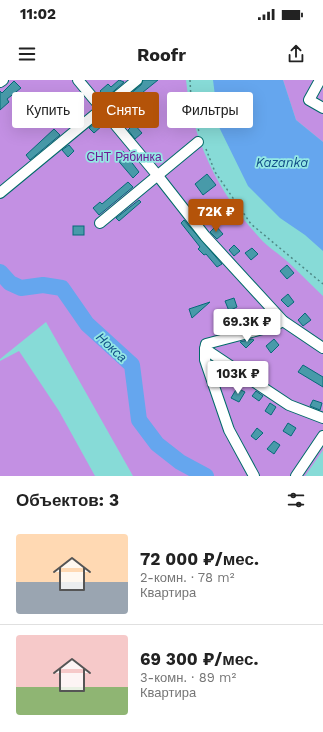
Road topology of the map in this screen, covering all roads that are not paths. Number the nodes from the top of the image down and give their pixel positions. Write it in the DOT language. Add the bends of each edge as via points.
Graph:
graph roads {
  1 [pos="3,80"];
  2 [pos="78,80"];
  3 [pos="137,80"];
  4 [pos="320,80"];
  5 [pos="0,82"];
  6 [pos="123,92"];
  7 [pos="92,97"];
  8 [pos="323,108"];
  9 [pos="92,117"];
  10 [pos="118,128"];
  11 [pos="201,141"];
  12 [pos="158,176"];
  13 [pos="0,192"];
  14 [pos="100,223"];
  15 [pos="283,321"];
  16 [pos="323,348"];
  17 [pos="206,349"];
  18 [pos="323,418"];
  19 [pos="323,436"];
  20 [pos="254,476"];
  21 [pos="296,476"];
  1 -- 5 [label="lane"];
  2 -- 7 [label="lane"];
  3 -- 6 [label="lane"];
  4 -- 8 [label="lane" via="309,100"];
  9 -- 13 [label="lane"];
  10 -- 12 [label="lane"];
  11 -- 12 [label="lane"];
  12 -- 14 [label="lane"];
  12 -- 15 [label="lane" via="205,236"];
  15 -- 16 [label="lane"];
  15 -- 17 [label="lane" via="267,328 206,344"];
  17 -- 18 [label="lane" via="278,399"];
  17 -- 20 [label="lane" via="206,360 229,430"];
  19 -- 21 [label="lane"];
}
